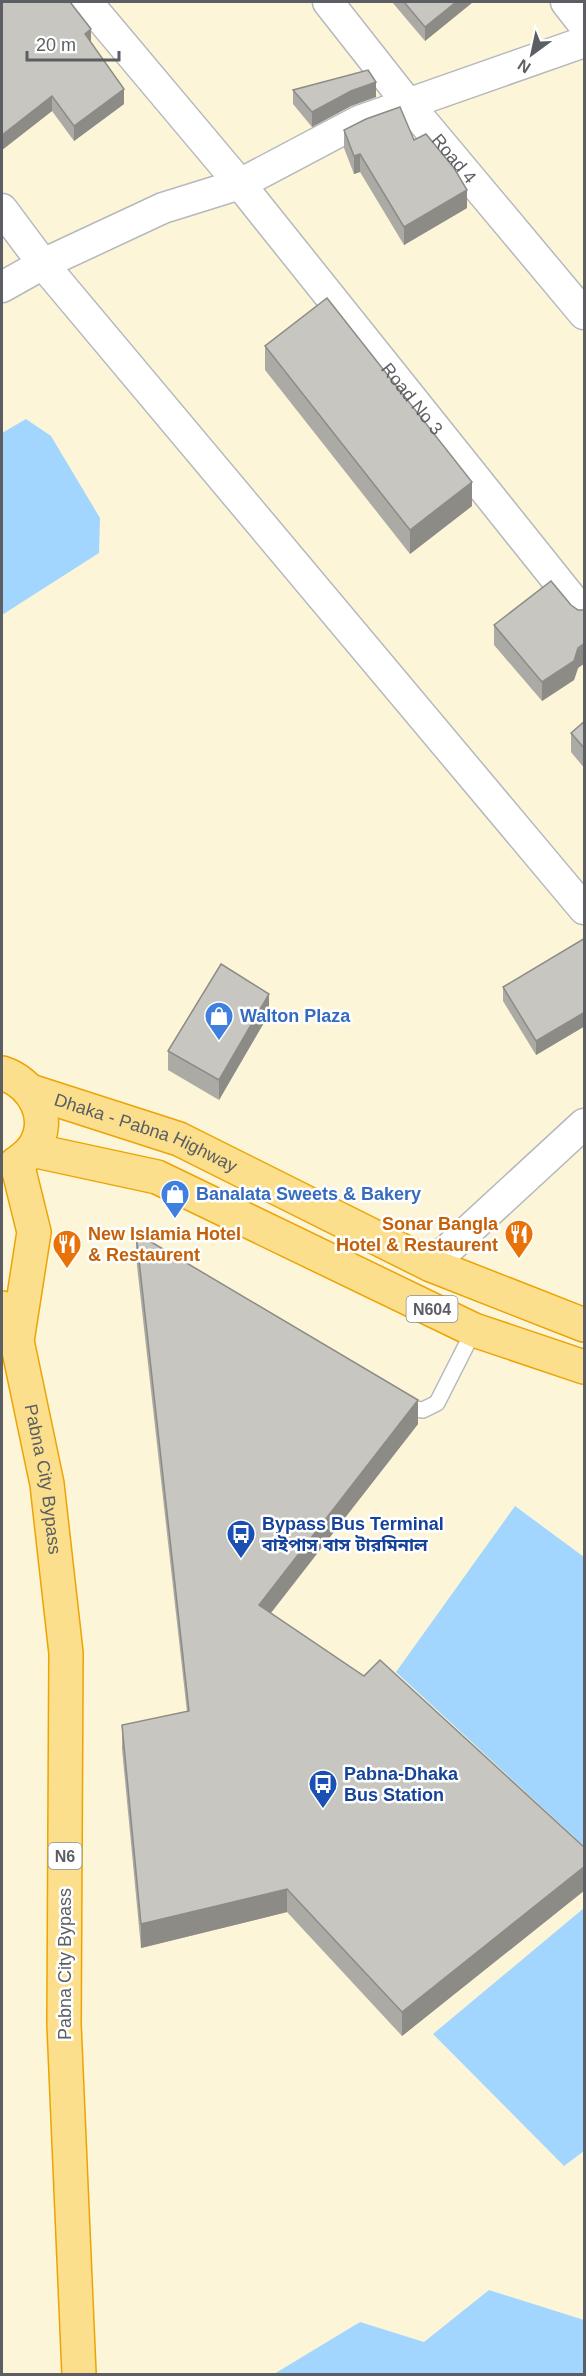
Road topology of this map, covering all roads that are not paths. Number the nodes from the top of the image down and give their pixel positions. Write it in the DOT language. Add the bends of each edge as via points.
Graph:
graph roads {
  1 [pos="87,2"];
  2 [pos="328,2"];
  3 [pos="566,2"];
  4 [pos="585,25"];
  5 [pos="585,42"];
  6 [pos="410,105"];
  7 [pos="240,184"];
  8 [pos="2,209"];
  9 [pos="43,264"];
  10 [pos="2,287"];
  11 [pos="585,314"];
  12 [pos="585,614"];
  13 [pos="585,909"];
  14 [pos="2,1073"];
  15 [pos="33,1092"];
  16 [pos="585,1124"];
  17 [pos="179,1139"];
  18 [pos="17,1161"];
  19 [pos="157,1177"];
  20 [pos="430,1265"];
  21 [pos="2,1308"];
  22 [pos="585,1325"];
  23 [pos="474,1330"];
  24 [pos="17,1341"];
  25 [pos="585,1367"];
  26 [pos="406,1408"];
  27 [pos="79,2374"];
  1 -- 7 [label="street, Road No 3"];
  2 -- 6 [label="street, Road 4"];
  3 -- 4 [label="street"];
  5 -- 6 [label="street" via="490,73"];
  6 -- 7 [label="street" via="359,121"];
  6 -- 11 [label="street, Road 4"];
  7 -- 9 [label="street" via="163,208"];
  7 -- 12 [label="street, Road No 3"];
  8 -- 9 [label="street"];
  9 -- 10 [label="street"];
  9 -- 13 [label="street"];
  14 -- 15 [label="highway, N604" via="16,1077"];
  15 -- 17 [label="highway, Dhaka - Pabna Highway / N604"];
  15 -- 18 [label="highway" via="40,1116 38,1138"];
  16 -- 20 [label="street"];
  17 -- 19 [label="highway"];
  17 -- 20 [label="highway, Dhaka - Pabna Highway / N604"];
  18 -- 19 [label="highway, Dhaka - Pabna Highway / N604"];
  18 -- 24 [label="highway, Pabna City Bypass" via="34,1232"];
  19 -- 23 [label="highway, Dhaka - Pabna Highway / N604"];
  20 -- 22 [label="highway, Dhaka - Pabna Highway / N604"];
  21 -- 24 [label="highway, Pabna City Bypass"];
  23 -- 25 [label="highway, Dhaka - Pabna Highway / N604"];
  23 -- 26 [label="lane" via="437,1403 423,1410"];
  24 -- 27 [label="highway, Pabna City Bypass / N6" via="47,1484 66,1653 64,2024"];
}
